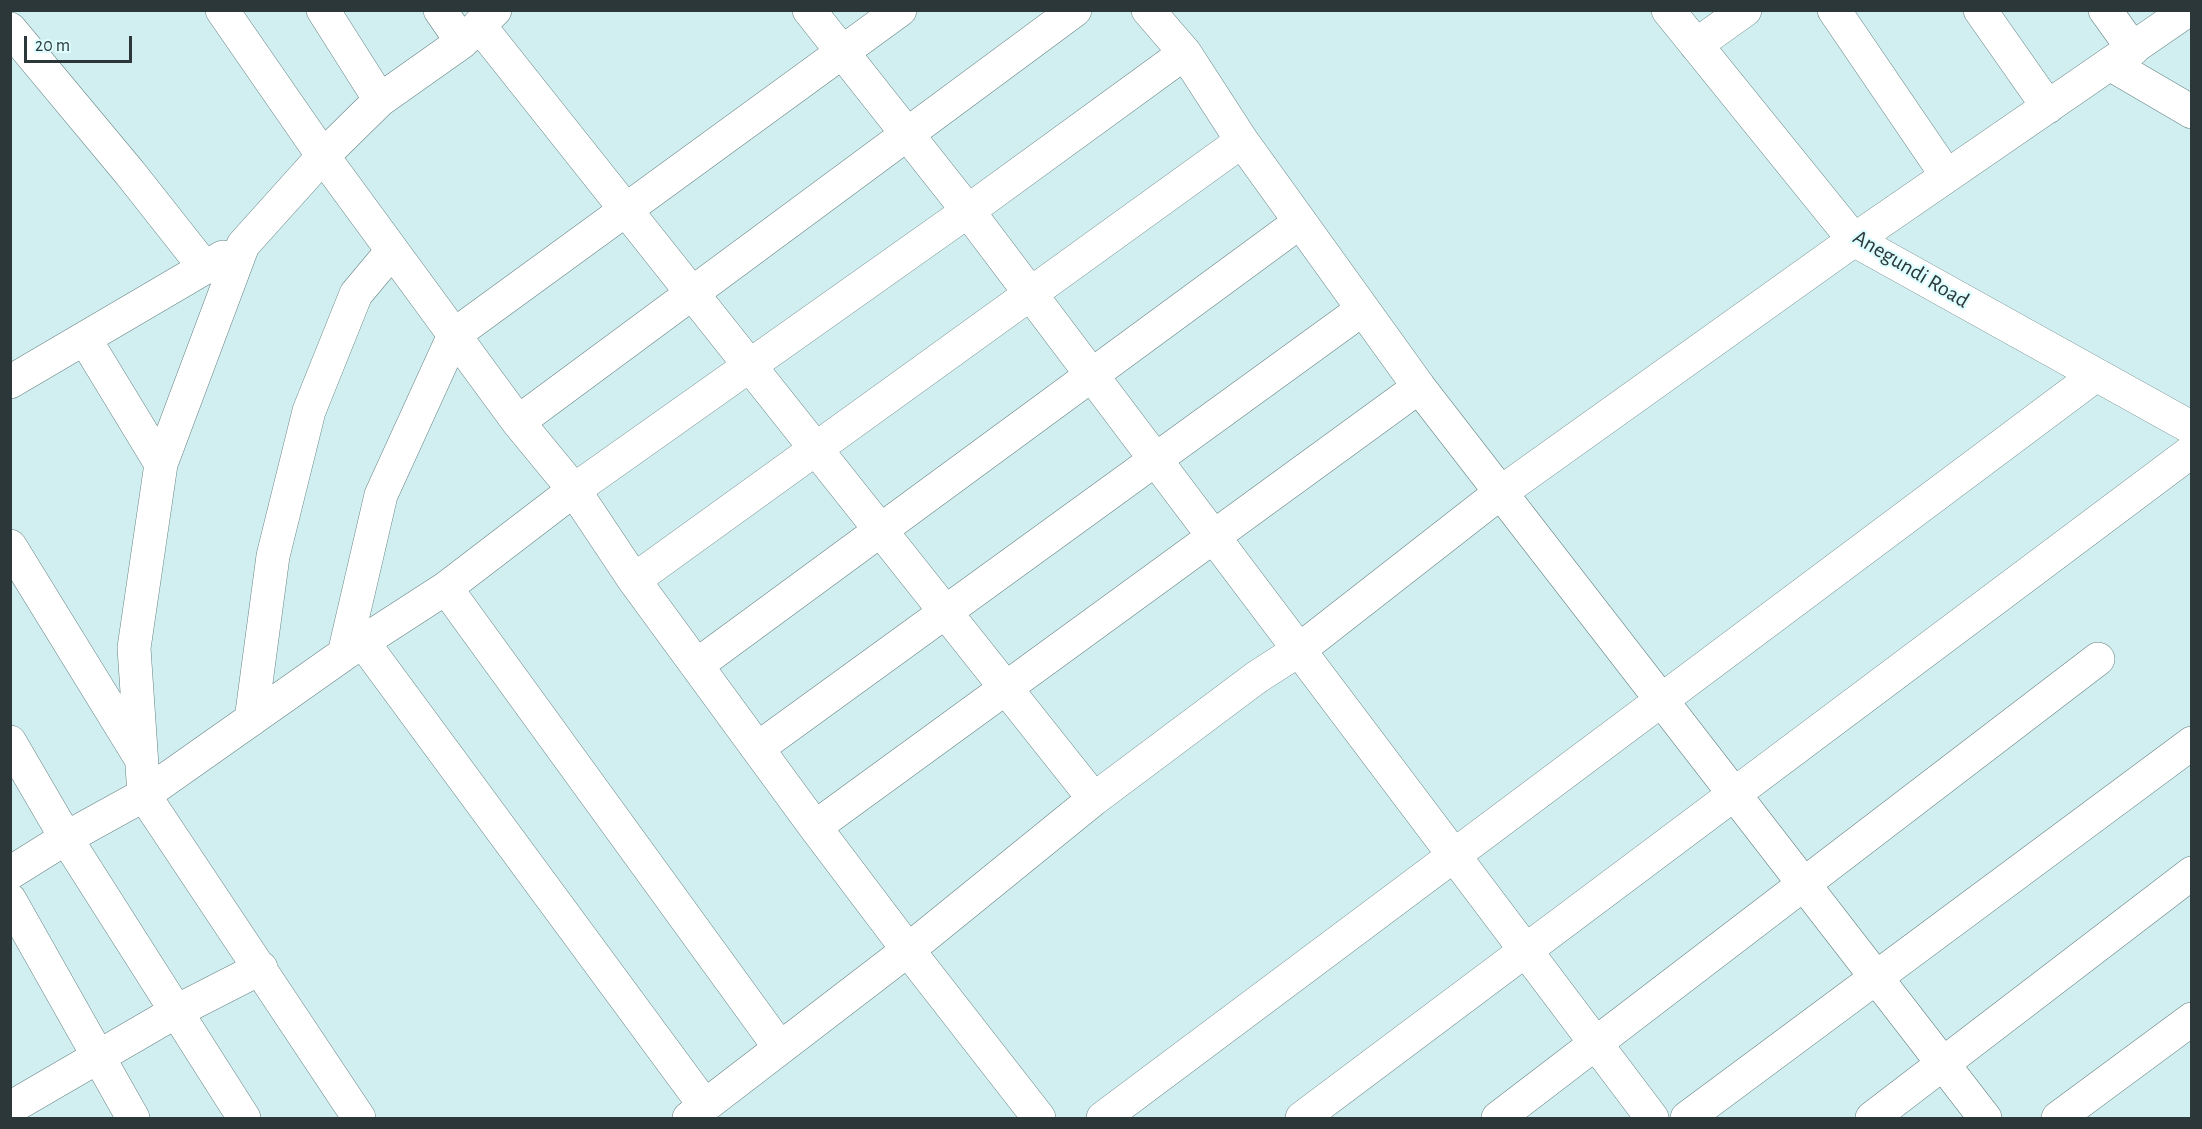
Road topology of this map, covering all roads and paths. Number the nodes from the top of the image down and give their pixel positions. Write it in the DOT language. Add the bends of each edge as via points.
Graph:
graph roads {
  1 [pos="222,10"];
  2 [pos="323,10"];
  3 [pos="440,10"];
  4 [pos="809,10"];
  5 [pos="900,10"];
  6 [pos="1075,10"];
  7 [pos="1149,10"];
  8 [pos="1668,10"];
  9 [pos="1745,10"];
  10 [pos="1834,10"];
  11 [pos="1980,10"];
  12 [pos="2105,10"];
  13 [pos="2188,10"];
  14 [pos="479,26"];
  15 [pos="10,29"];
  16 [pos="1696,45"];
  17 [pos="842,53"];
  18 [pos="1185,53"];
  19 [pos="2122,56"];
  20 [pos="380,100"];
  21 [pos="2048,106"];
  22 [pos="2192,112"];
  23 [pos="908,134"];
  24 [pos="1242,141"];
  25 [pos="323,156"];
  26 [pos="1947,177"];
  27 [pos="626,210"];
  28 [pos="968,211"];
  29 [pos="1300,222"];
  30 [pos="1854,240"];
  31 [pos="243,245"];
  32 [pos="392,251"];
  33 [pos="205,268"];
  34 [pos="692,294"];
  35 [pos="1031,294"];
  36 [pos="1363,309"];
  37 [pos="454,335"];
  38 [pos="85,339"];
  39 [pos="750,366"];
  40 [pos="1092,375"];
  41 [pos="2096,375"];
  42 [pos="10,382"];
  43 [pos="1419,387"];
  44 [pos="518,422"];
  45 [pos="2192,428"];
  46 [pos="816,449"];
  47 [pos="2192,451"];
  48 [pos="1155,460"];
  49 [pos="161,464"];
  50 [pos="574,490"];
  51 [pos="1500,493"];
  52 [pos="880,531"];
  53 [pos="1214,537"];
  54 [pos="10,546"];
  55 [pos="634,580"];
  56 [pos="446,588"];
  57 [pos="945,612"];
  58 [pos="353,648"];
  59 [pos="1299,650"];
  60 [pos="2098,659"];
  61 [pos="697,665"];
  62 [pos="1006,688"];
  63 [pos="1661,700"];
  64 [pos="251,720"];
  65 [pos="10,742"];
  66 [pos="2192,743"];
  67 [pos="758,748"];
  68 [pos="142,760"];
  69 [pos="1734,794"];
  70 [pos="144,795"];
  71 [pos="1094,800"];
  72 [pos="815,827"];
  73 [pos="66,838"];
  74 [pos="1454,855"];
  75 [pos="10,873"];
  76 [pos="2192,873"];
  77 [pos="1803,884"];
  78 [pos="10,900"];
  79 [pos="908,950"];
  80 [pos="1526,950"];
  81 [pos="261,968"];
  82 [pos="1876,978"];
  83 [pos="177,1011"];
  84 [pos="2192,1019"];
  85 [pos="1597,1042"];
  86 [pos="780,1048"];
  87 [pos="98,1058"];
  88 [pos="1942,1063"];
  89 [pos="18,1103"];
  90 [pos="697,1113"];
  91 [pos="133,1119"];
  92 [pos="244,1119"];
  93 [pos="359,1119"];
  94 [pos="1040,1119"];
  95 [pos="1103,1119"];
  96 [pos="1302,1119"];
  97 [pos="1498,1119"];
  98 [pos="1652,1119"];
  99 [pos="1687,1119"];
  100 [pos="1872,1119"];
  101 [pos="1985,1119"];
  102 [pos="2058,1119"];
  1 -- 25 [label="street"];
  2 -- 20 [label="street"];
  3 -- 14 [label="street"];
  4 -- 17 [label="street"];
  5 -- 17 [label="street"];
  6 -- 23 [label="street"];
  7 -- 18 [label="street"];
  8 -- 16 [label="street, Anegundi Road"];
  9 -- 16 [label="street"];
  10 -- 26 [label="street"];
  11 -- 21 [label="street"];
  12 -- 19 [label="street"];
  13 -- 19 [label="street"];
  14 -- 20 [label="street"];
  14 -- 27 [label="street"];
  15 -- 33 [label="street"];
  16 -- 30 [label="street, Anegundi Road"];
  17 -- 23 [label="street"];
  17 -- 27 [label="street"];
  18 -- 24 [label="street"];
  18 -- 28 [label="street"];
  19 -- 21 [label="street"];
  19 -- 22 [label="street"];
  20 -- 25 [label="street"];
  21 -- 26 [label="street"];
  23 -- 28 [label="street"];
  23 -- 34 [label="street"];
  24 -- 29 [label="street"];
  24 -- 35 [label="street"];
  25 -- 31 [label="street"];
  25 -- 32 [label="street"];
  26 -- 30 [label="street"];
  27 -- 34 [label="street"];
  27 -- 37 [label="street"];
  28 -- 35 [label="street"];
  28 -- 39 [label="street"];
  29 -- 36 [label="street"];
  29 -- 40 [label="street"];
  30 -- 41 [label="street, Anegundi Road"];
  30 -- 51 [label="street"];
  31 -- 33 [label="street"];
  31 -- 49 [label="street"];
  32 -- 37 [label="street"];
  32 -- 64 [label="street" via="356,294 309,411 273,556"];
  33 -- 38 [label="street"];
  34 -- 39 [label="street"];
  34 -- 44 [label="street"];
  35 -- 40 [label="street"];
  35 -- 46 [label="street"];
  36 -- 43 [label="street"];
  36 -- 48 [label="street"];
  37 -- 44 [label="street"];
  37 -- 58 [label="street" via="381,495"];
  38 -- 42 [label="street"];
  38 -- 49 [label="street"];
  39 -- 46 [label="street"];
  39 -- 50 [label="street"];
  40 -- 48 [label="street"];
  40 -- 52 [label="street"];
  41 -- 45 [label="street, Anegundi Road"];
  41 -- 63 [label="street"];
  43 -- 51 [label="street"];
  43 -- 53 [label="street"];
  44 -- 50 [label="street"];
  46 -- 52 [label="street"];
  46 -- 55 [label="street"];
  47 -- 69 [label="street"];
  48 -- 53 [label="street"];
  48 -- 57 [label="street"];
  49 -- 68 [label="street" via="134,648"];
  50 -- 55 [label="street"];
  50 -- 56 [label="street"];
  51 -- 59 [label="street"];
  51 -- 63 [label="street"];
  52 -- 57 [label="street"];
  52 -- 61 [label="street"];
  53 -- 59 [label="street"];
  53 -- 62 [label="street"];
  54 -- 68 [label="street"];
  55 -- 61 [label="street"];
  56 -- 58 [label="street"];
  56 -- 86 [label="street"];
  57 -- 62 [label="street"];
  57 -- 67 [label="street"];
  58 -- 64 [label="street"];
  58 -- 90 [label="street"];
  59 -- 71 [label="street" via="1257,677"];
  59 -- 74 [label="street"];
  60 -- 77 [label="street"];
  61 -- 67 [label="street"];
  62 -- 71 [label="street"];
  62 -- 72 [label="street"];
  63 -- 69 [label="street"];
  63 -- 74 [label="street"];
  64 -- 70 [label="street"];
  65 -- 73 [label="street"];
  66 -- 82 [label="street"];
  67 -- 72 [label="street"];
  68 -- 70 [label="street"];
  69 -- 77 [label="street"];
  69 -- 80 [label="street"];
  70 -- 73 [label="street"];
  70 -- 81 [label="street"];
  71 -- 79 [label="street"];
  72 -- 79 [label="street"];
  73 -- 75 [label="street"];
  73 -- 83 [label="street"];
  74 -- 80 [label="street"];
  74 -- 95 [label="street"];
  76 -- 88 [label="street"];
  77 -- 82 [label="street"];
  77 -- 85 [label="street"];
  78 -- 87 [label="street"];
  79 -- 86 [label="street"];
  79 -- 94 [label="street"];
  80 -- 85 [label="street"];
  80 -- 96 [label="street"];
  81 -- 83 [label="street"];
  81 -- 93 [label="street"];
  82 -- 88 [label="street"];
  82 -- 99 [label="street"];
  83 -- 87 [label="street"];
  83 -- 92 [label="street"];
  84 -- 102 [label="street"];
  85 -- 97 [label="street"];
  85 -- 98 [label="street"];
  86 -- 90 [label="street"];
  87 -- 89 [label="street"];
  87 -- 91 [label="street"];
  88 -- 100 [label="street"];
  88 -- 101 [label="street"];
}
